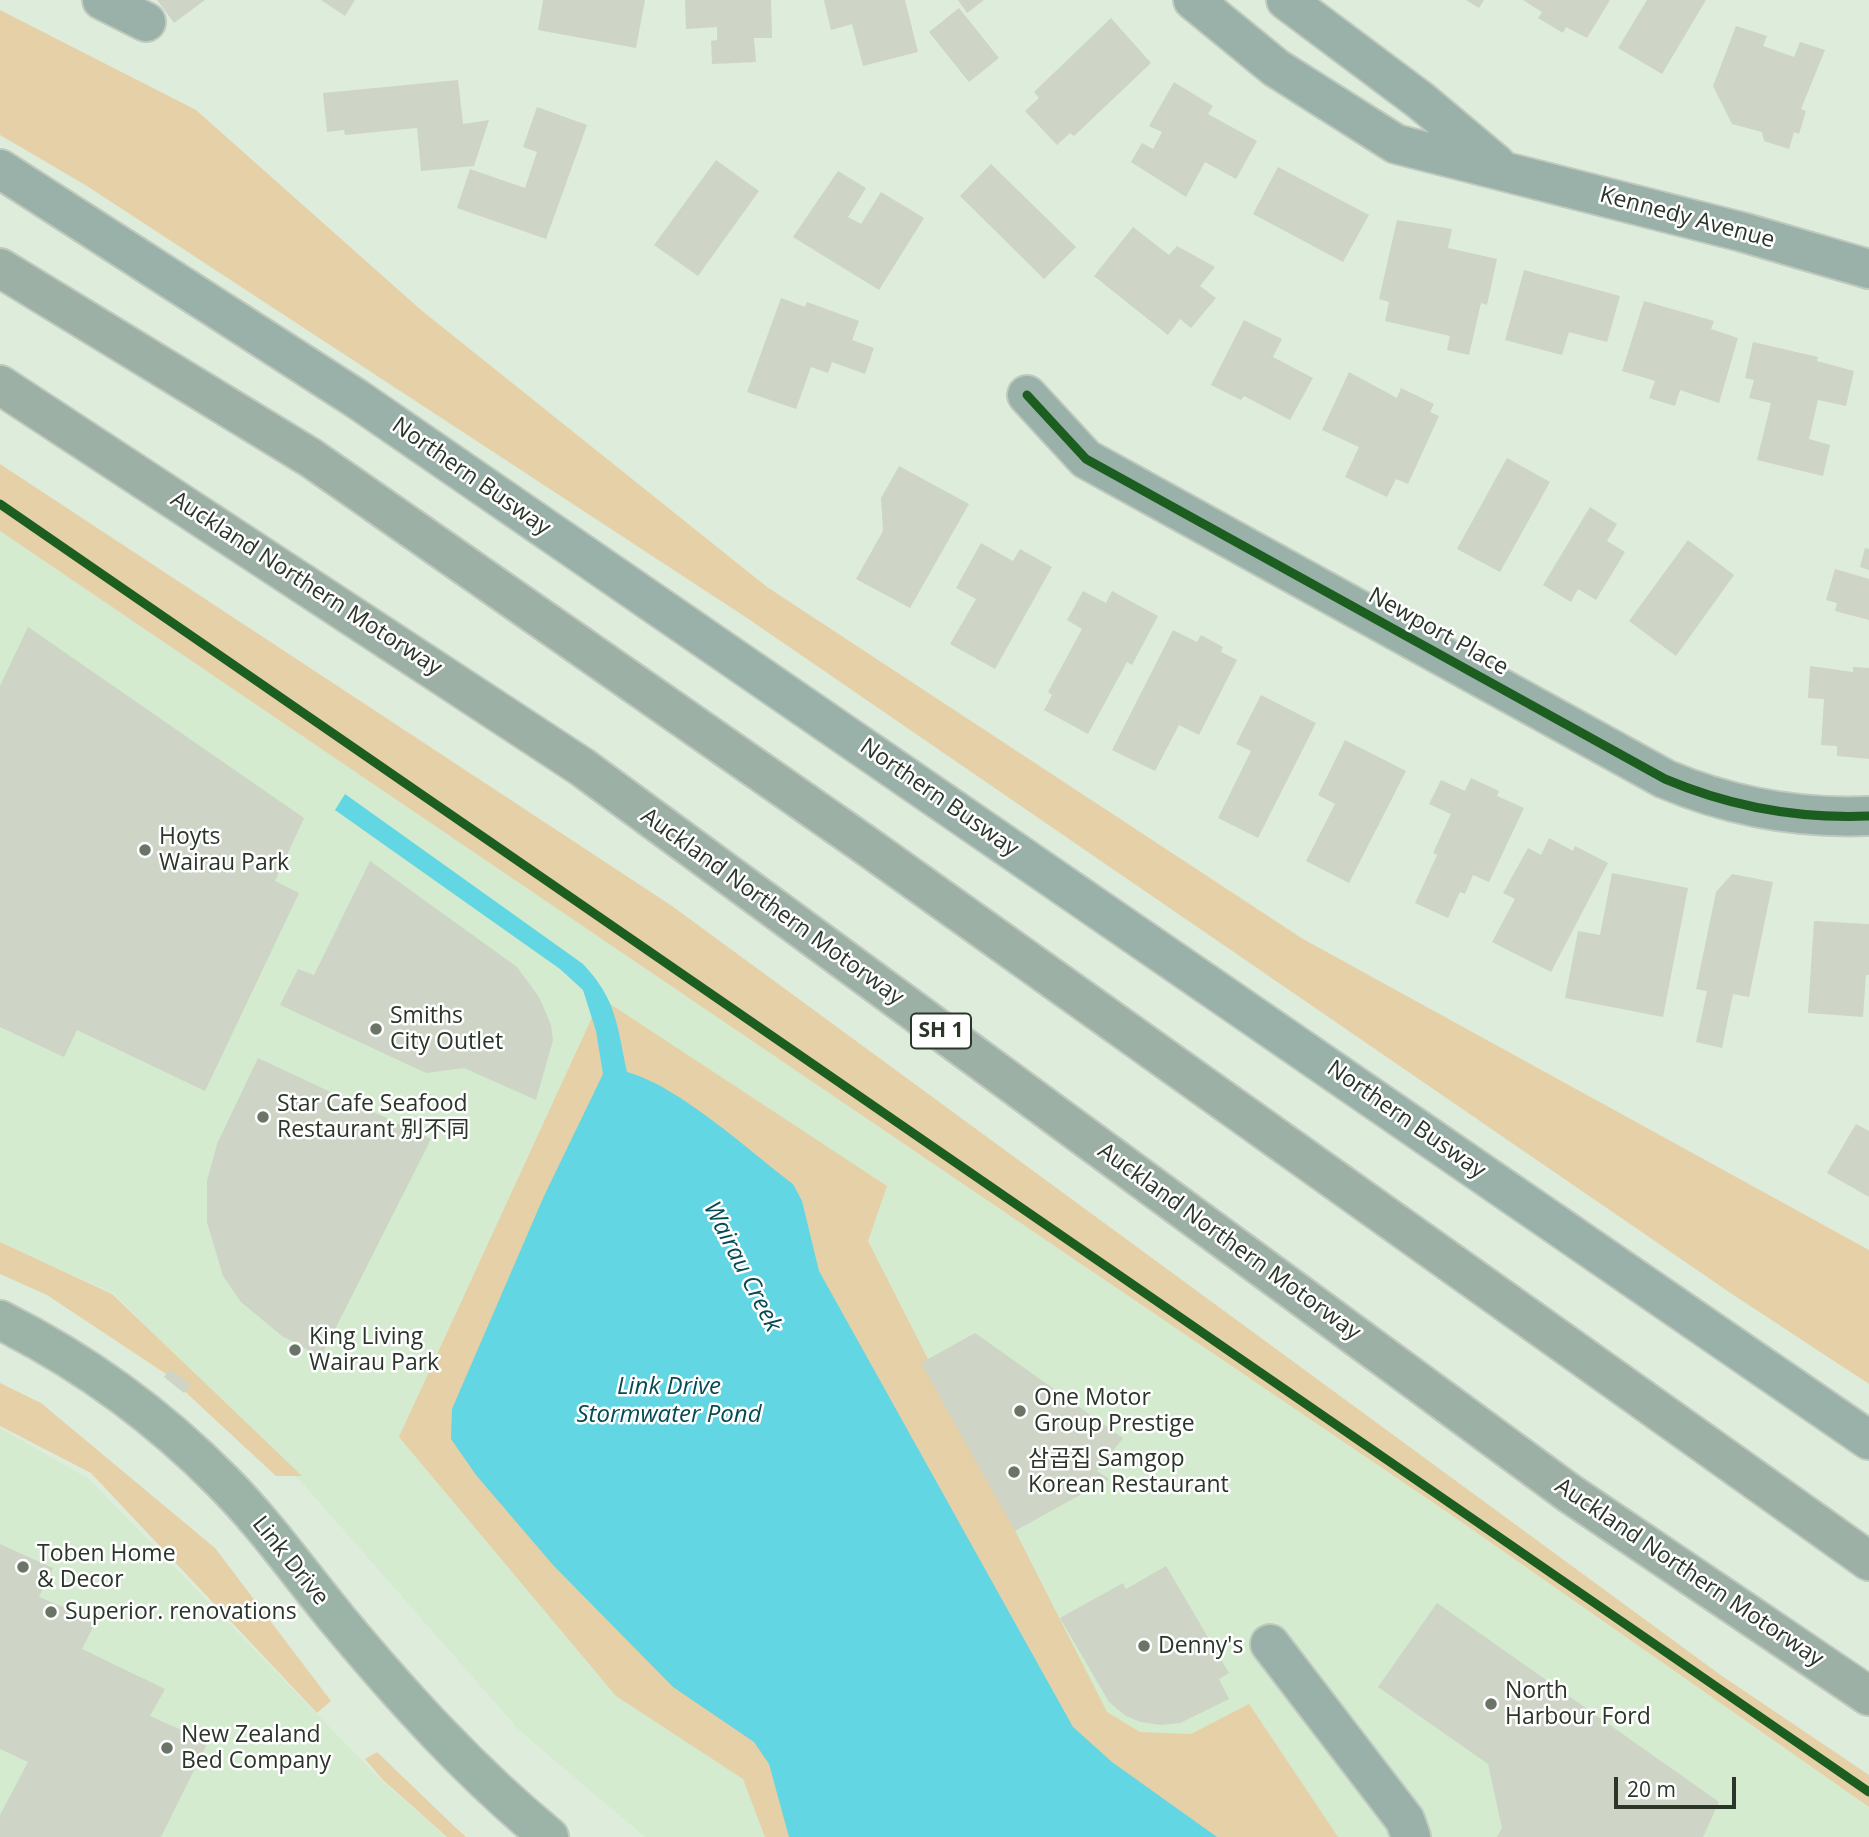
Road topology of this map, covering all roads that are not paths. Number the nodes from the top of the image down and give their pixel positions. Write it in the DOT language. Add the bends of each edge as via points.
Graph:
graph roads {
  1 [pos="102,0"];
  2 [pos="1192,0"];
  3 [pos="1286,0"];
  4 [pos="146,22"];
  5 [pos="0,169"];
  6 [pos="1503,170"];
  7 [pos="0,268"];
  8 [pos="1869,269"];
  9 [pos="0,385"];
  10 [pos="1027,395"];
  11 [pos="1869,816"];
  12 [pos="0,1320"];
  13 [pos="1869,1440"];
  14 [pos="1869,1562"];
  15 [pos="1270,1644"];
  16 [pos="1869,1696"];
  17 [pos="549,1837"];
  18 [pos="1411,1837"];
  1 -- 4 [label="street"];
  2 -- 6 [label="street, Kennedy Avenue" via="1276,68 1396,144"];
  3 -- 6 [label="street, Kennedy Avenue" via="1421,101"];
  5 -- 13 [label="street, Northern Busway" via="357,399"];
  6 -- 8 [label="street, Kennedy Avenue"];
  7 -- 14 [label="highway" via="311,458 864,844"];
  9 -- 16 [label="highway, Auckland Northern Motorway / SH 1" via="582,767 1569,1493"];
  10 -- 11 [label="street, Newport Place" via="1086,459 1665,779 1756,808 1797,815"];
  12 -- 17 [label="main road, Link Drive" via="99,1377 223,1482 405,1698 454,1751"];
  15 -- 18 [label="street" via="1405,1820"];
}
